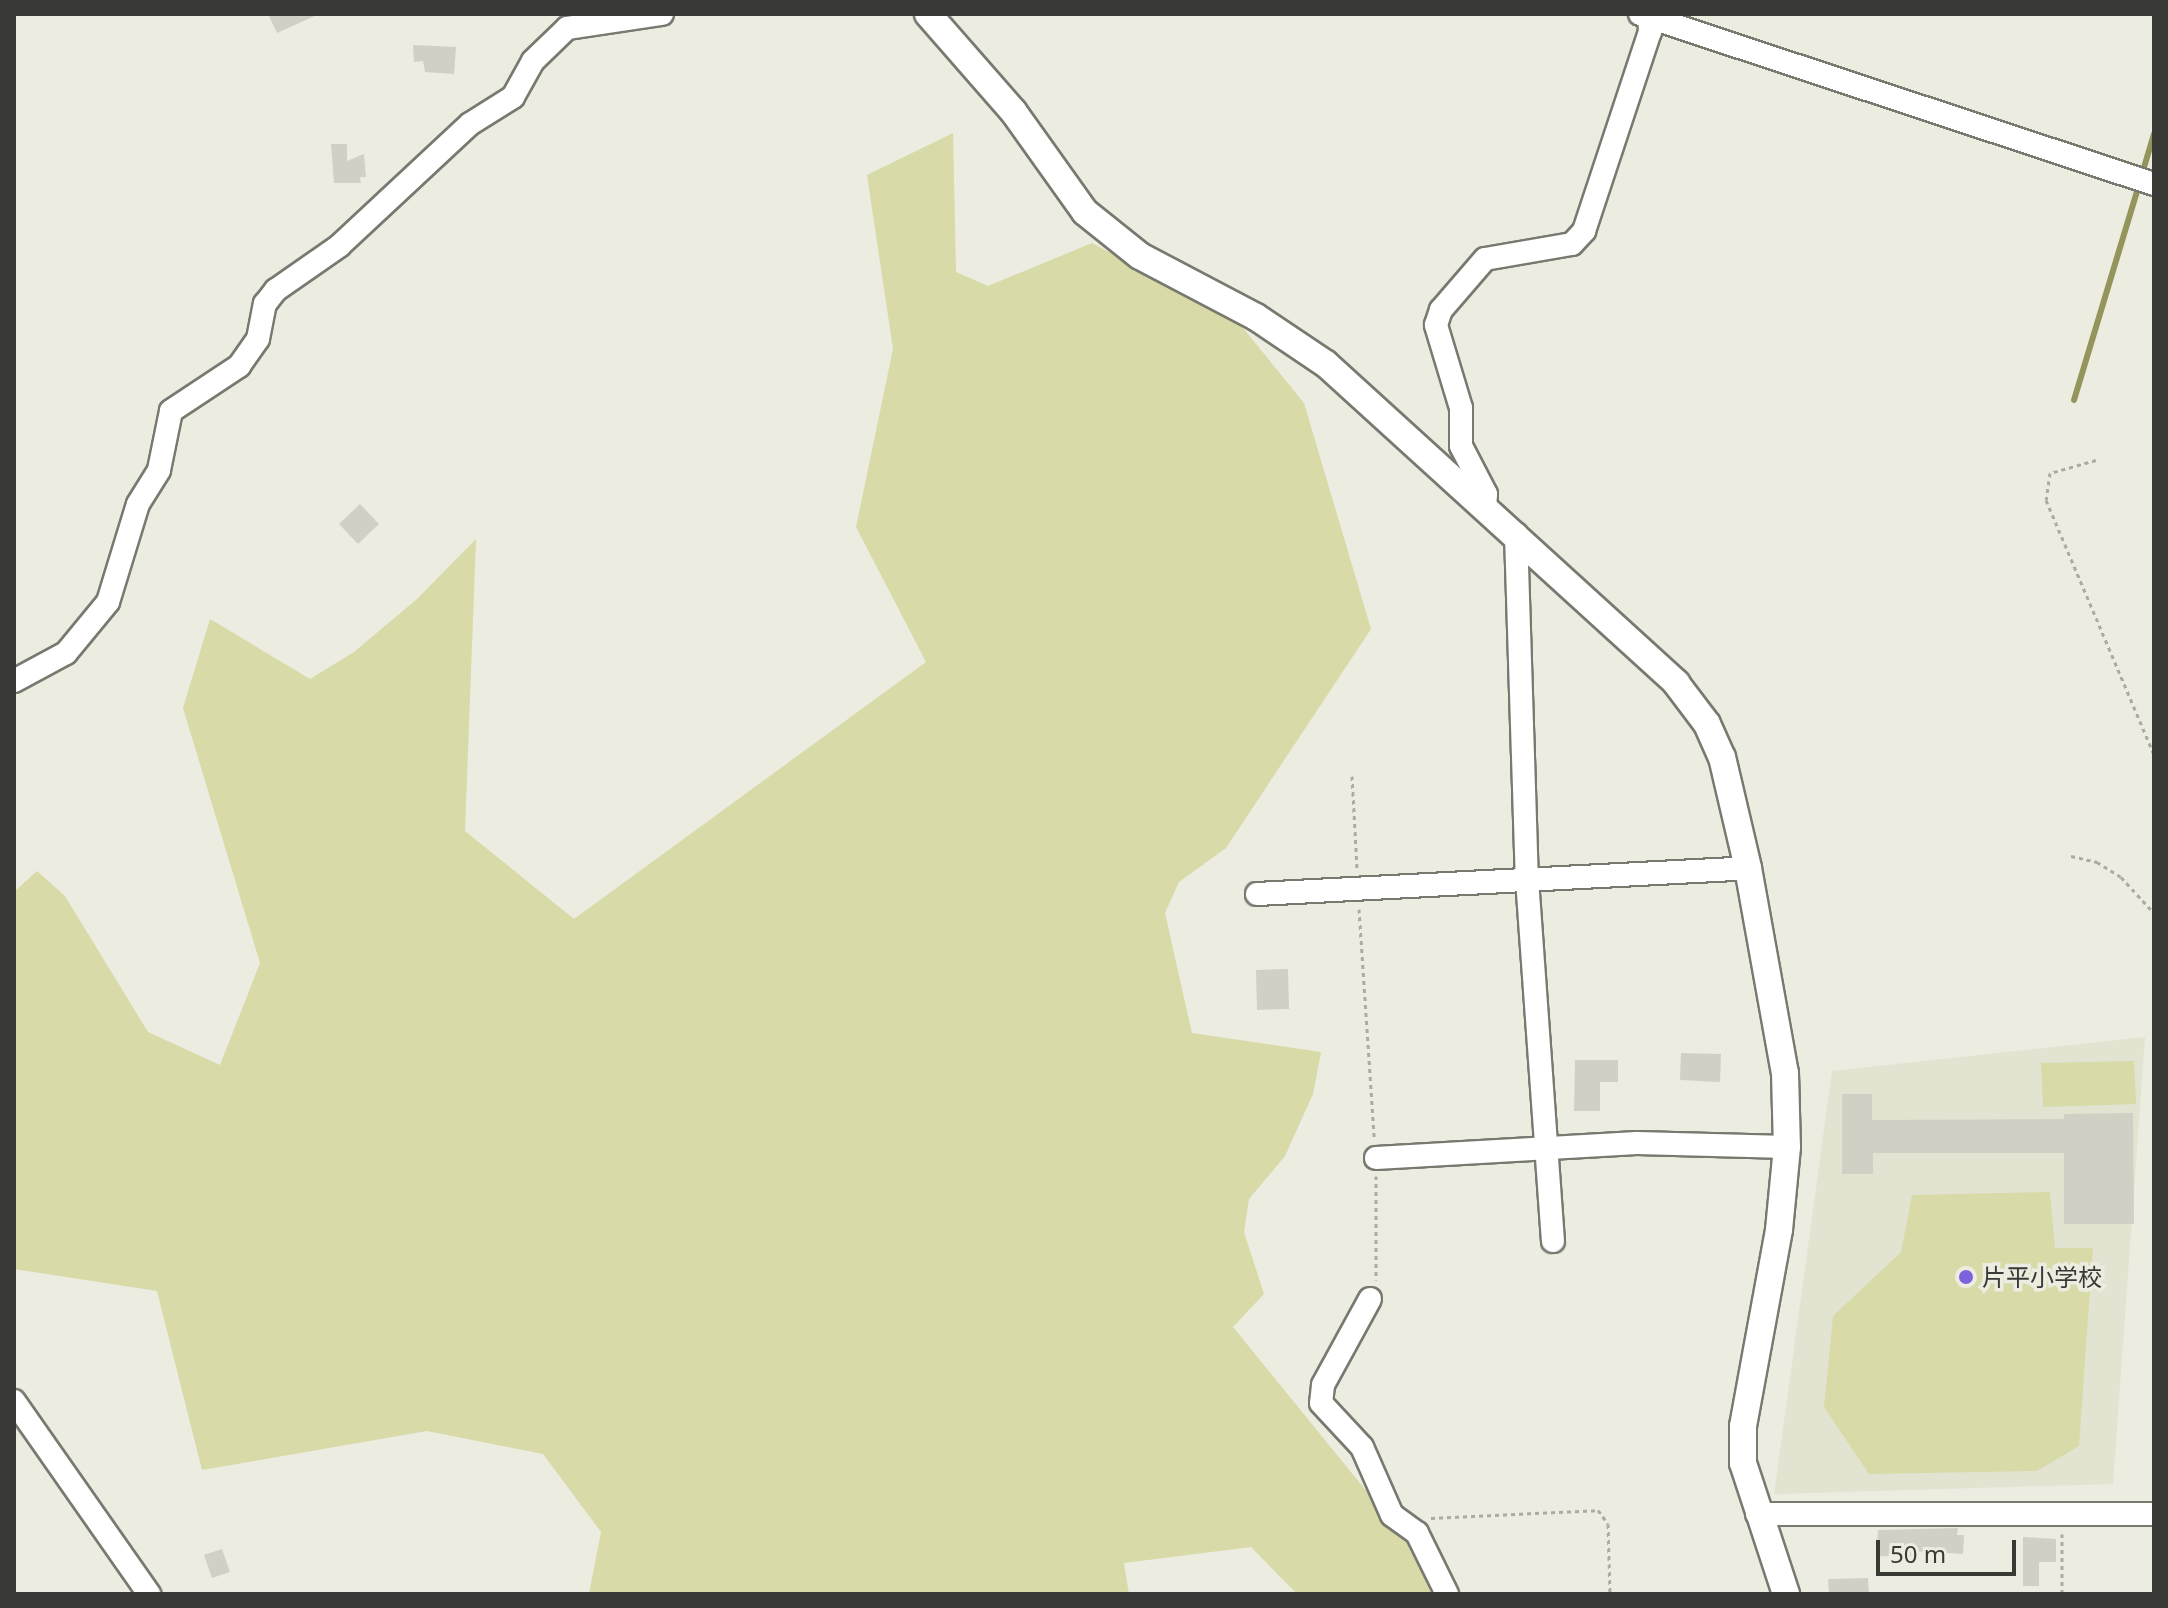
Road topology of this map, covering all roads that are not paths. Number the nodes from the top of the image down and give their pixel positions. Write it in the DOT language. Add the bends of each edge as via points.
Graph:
graph roads {
  1 [pos="662,14"];
  2 [pos="928,14"];
  3 [pos="1646,15"];
  4 [pos="565,21"];
  5 [pos="2154,184"];
  6 [pos="1485,508"];
  7 [pos="1516,534"];
  8 [pos="14,681"];
  9 [pos="1748,868"];
  10 [pos="1527,879"];
  11 [pos="1257,894"];
  12 [pos="1547,1146"];
  13 [pos="1787,1147"];
  14 [pos="1376,1158"];
  15 [pos="1553,1241"];
  16 [pos="1370,1299"];
  17 [pos="14,1401"];
  18 [pos="1757,1514"];
  19 [pos="2154,1514"];
  20 [pos="149,1594"];
  21 [pos="1447,1594"];
  22 [pos="1786,1594"];
  1 -- 4 [label="street"];
  2 -- 6 [label="street" via="1013,111 1085,212 1140,256 1293,339"];
  3 -- 5 [label="street"];
  3 -- 6 [label="street" via="1650,32 1584,231 1572,244 1485,259 1441,310 1436,325 1461,408 1461,446 1486,494"];
  4 -- 8 [label="street" via="513,97 470,124 339,246 276,290 265,304 258,339 239,366 171,411 159,470 138,504 108,602 66,653"];
  6 -- 7 [label="street"];
  7 -- 9 [label="street" via="1676,683 1707,724 1722,757"];
  7 -- 10 [label="street"];
  9 -- 10 [label="street"];
  9 -- 13 [label="street" via="1785,1073"];
  10 -- 11 [label="street"];
  10 -- 12 [label="street"];
  12 -- 13 [label="street"];
  12 -- 14 [label="street"];
  12 -- 15 [label="street"];
  13 -- 18 [label="street" via="1779,1230 1743,1426 1743,1463"];
  16 -- 21 [label="street" via="1319,1398 1362,1447 1392,1515 1409,1525"];
  17 -- 20 [label="street"];
  18 -- 19 [label="street"];
  18 -- 22 [label="street"];
}
